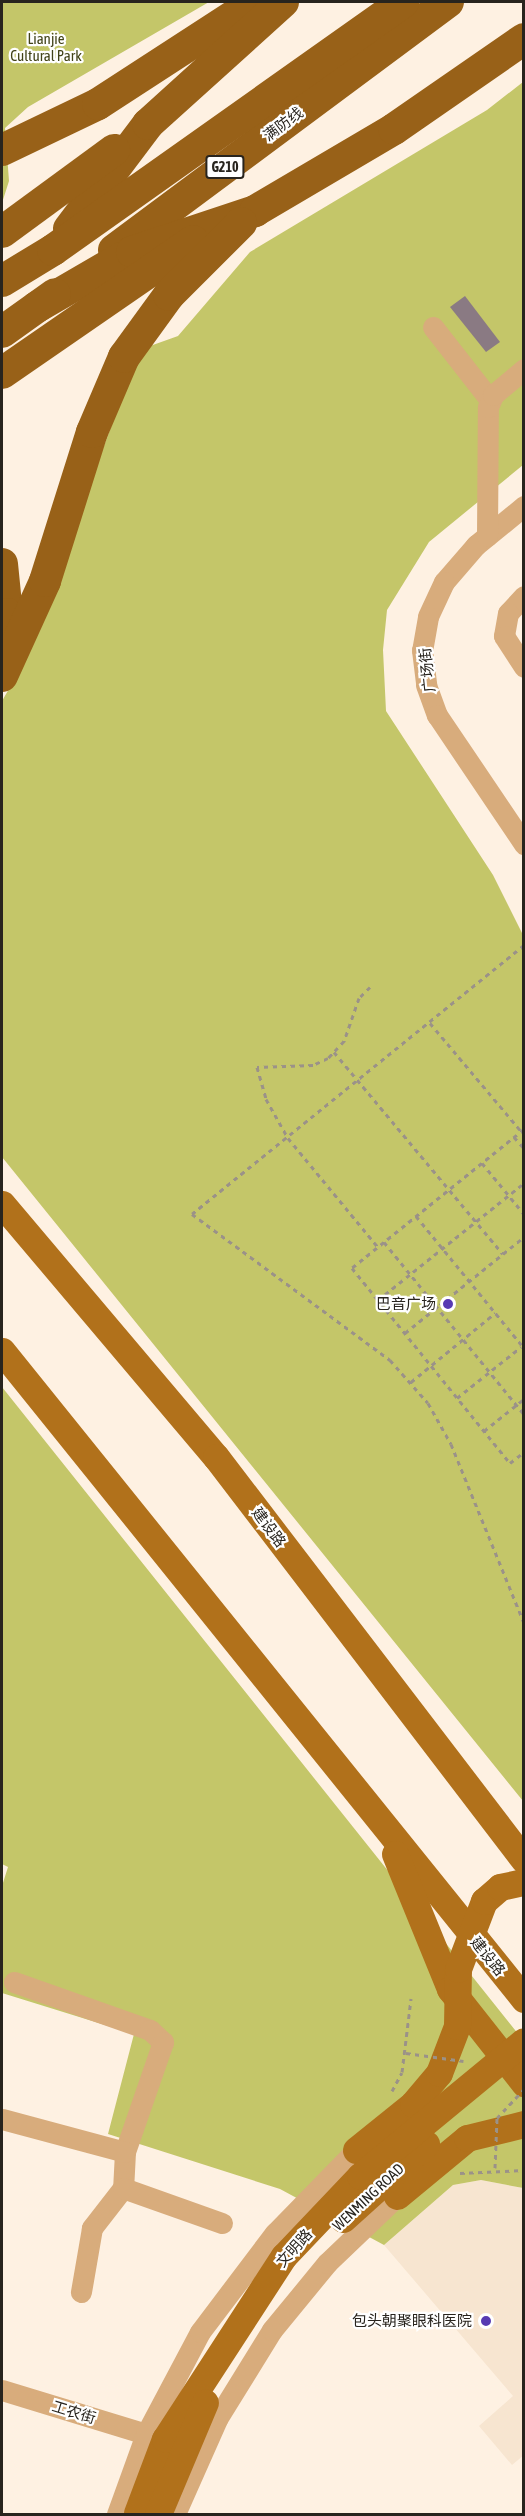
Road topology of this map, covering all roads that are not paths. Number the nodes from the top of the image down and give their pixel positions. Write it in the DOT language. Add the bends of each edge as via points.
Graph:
graph roads {
  1 [pos="255,2"];
  2 [pos="284,2"];
  3 [pos="403,2"];
  4 [pos="448,2"];
  5 [pos="524,39"];
  6 [pos="148,124"];
  7 [pos="2,150"];
  8 [pos="255,211"];
  9 [pos="2,231"];
  10 [pos="201,233"];
  11 [pos="53,250"];
  12 [pos="2,281"];
  13 [pos="37,307"];
  14 [pos="432,327"];
  15 [pos="2,332"];
  16 [pos="524,369"];
  17 [pos="2,373"];
  18 [pos="490,399"];
  19 [pos="524,506"];
  20 [pos="487,536"];
  21 [pos="2,564"];
  22 [pos="524,596"];
  23 [pos="2,638"];
  24 [pos="524,667"];
  25 [pos="2,676"];
  26 [pos="524,844"];
  27 [pos="2,1204"];
  28 [pos="2,1351"];
  29 [pos="501,1832"];
  30 [pos="389,1835"];
  31 [pos="524,1848"];
  32 [pos="524,1860"];
  33 [pos="524,1882"];
  34 [pos="472,1936"];
  35 [pos="14,1982"];
  36 [pos="456,1998"];
  37 [pos="524,1999"];
  38 [pos="524,2041"];
  39 [pos="524,2064"];
  40 [pos="524,2083"];
  41 [pos="2,2119"];
  42 [pos="524,2124"];
  43 [pos="356,2150"];
  44 [pos="125,2152"];
  45 [pos="123,2188"];
  46 [pos="397,2196"];
  47 [pos="222,2223"];
  48 [pos="81,2292"];
  49 [pos="2,2390"];
  50 [pos="146,2434"];
  51 [pos="137,2514"];
  52 [pos="175,2514"];
  1 -- 7 [label="highway" via="98,104"];
  2 -- 6 [label="highway"];
  3 -- 11 [label="highway, 满防线 / G210"];
  4 -- 13 [label="highway, 满防线 / G210"];
  5 -- 8 [label="highway" via="394,129"];
  6 -- 9 [label="highway"];
  6 -- 11 [label="highway"];
  8 -- 10 [label="highway"];
  8 -- 25 [label="highway" via="182,281 131,343 92,432 36,604"];
  10 -- 13 [label="highway" via="132,252"];
  10 -- 17 [label="highway" via="181,253"];
  11 -- 12 [label="highway, 满防线 / G210"];
  13 -- 15 [label="highway, 满防线 / G210"];
  14 -- 18 [label="street"];
  16 -- 18 [label="street"];
  18 -- 20 [label="street"];
  19 -- 20 [label="street, 广场街"];
  20 -- 26 [label="street, 广场街" via="460,561 433,603 423,639 423,670 437,715"];
  21 -- 23 [label="highway" via="7,603"];
  22 -- 24 [label="street" via="508,613 504,636"];
  27 -- 29 [label="main road, 建设路" via="216,1457"];
  28 -- 30 [label="main road, 建设路"];
  29 -- 31 [label="main road"];
  29 -- 32 [label="main road, 建设路"];
  30 -- 34 [label="main road, 建设路"];
  30 -- 36 [label="main road"];
  33 -- 34 [label="main road" via="491,1892"];
  34 -- 36 [label="main road" via="458,1969"];
  34 -- 37 [label="main road, 建设路"];
  35 -- 44 [label="street" via="150,2030 163,2042"];
  36 -- 40 [label="main road"];
  36 -- 43 [label="main road" via="454,2038 439,2073 413,2104"];
  38 -- 51 [label="main road, 文明路, bridge" via="360,2176 284,2256 207,2366 165,2439"];
  39 -- 51 [label="main road, WENMING ROAD, bridge" via="359,2203 254,2322"];
  41 -- 44 [label="street"];
  42 -- 46 [label="main road" via="467,2138"];
  43 -- 50 [label="street" via="239,2277 200,2332"];
  44 -- 45 [label="street"];
  45 -- 47 [label="street"];
  45 -- 48 [label="street" via="92,2228"];
  46 -- 52 [label="street, WENMING ROAD" via="327,2263 272,2330 217,2419"];
  49 -- 50 [label="street, 工农街"];
  50 -- 51 [label="street"];
}
